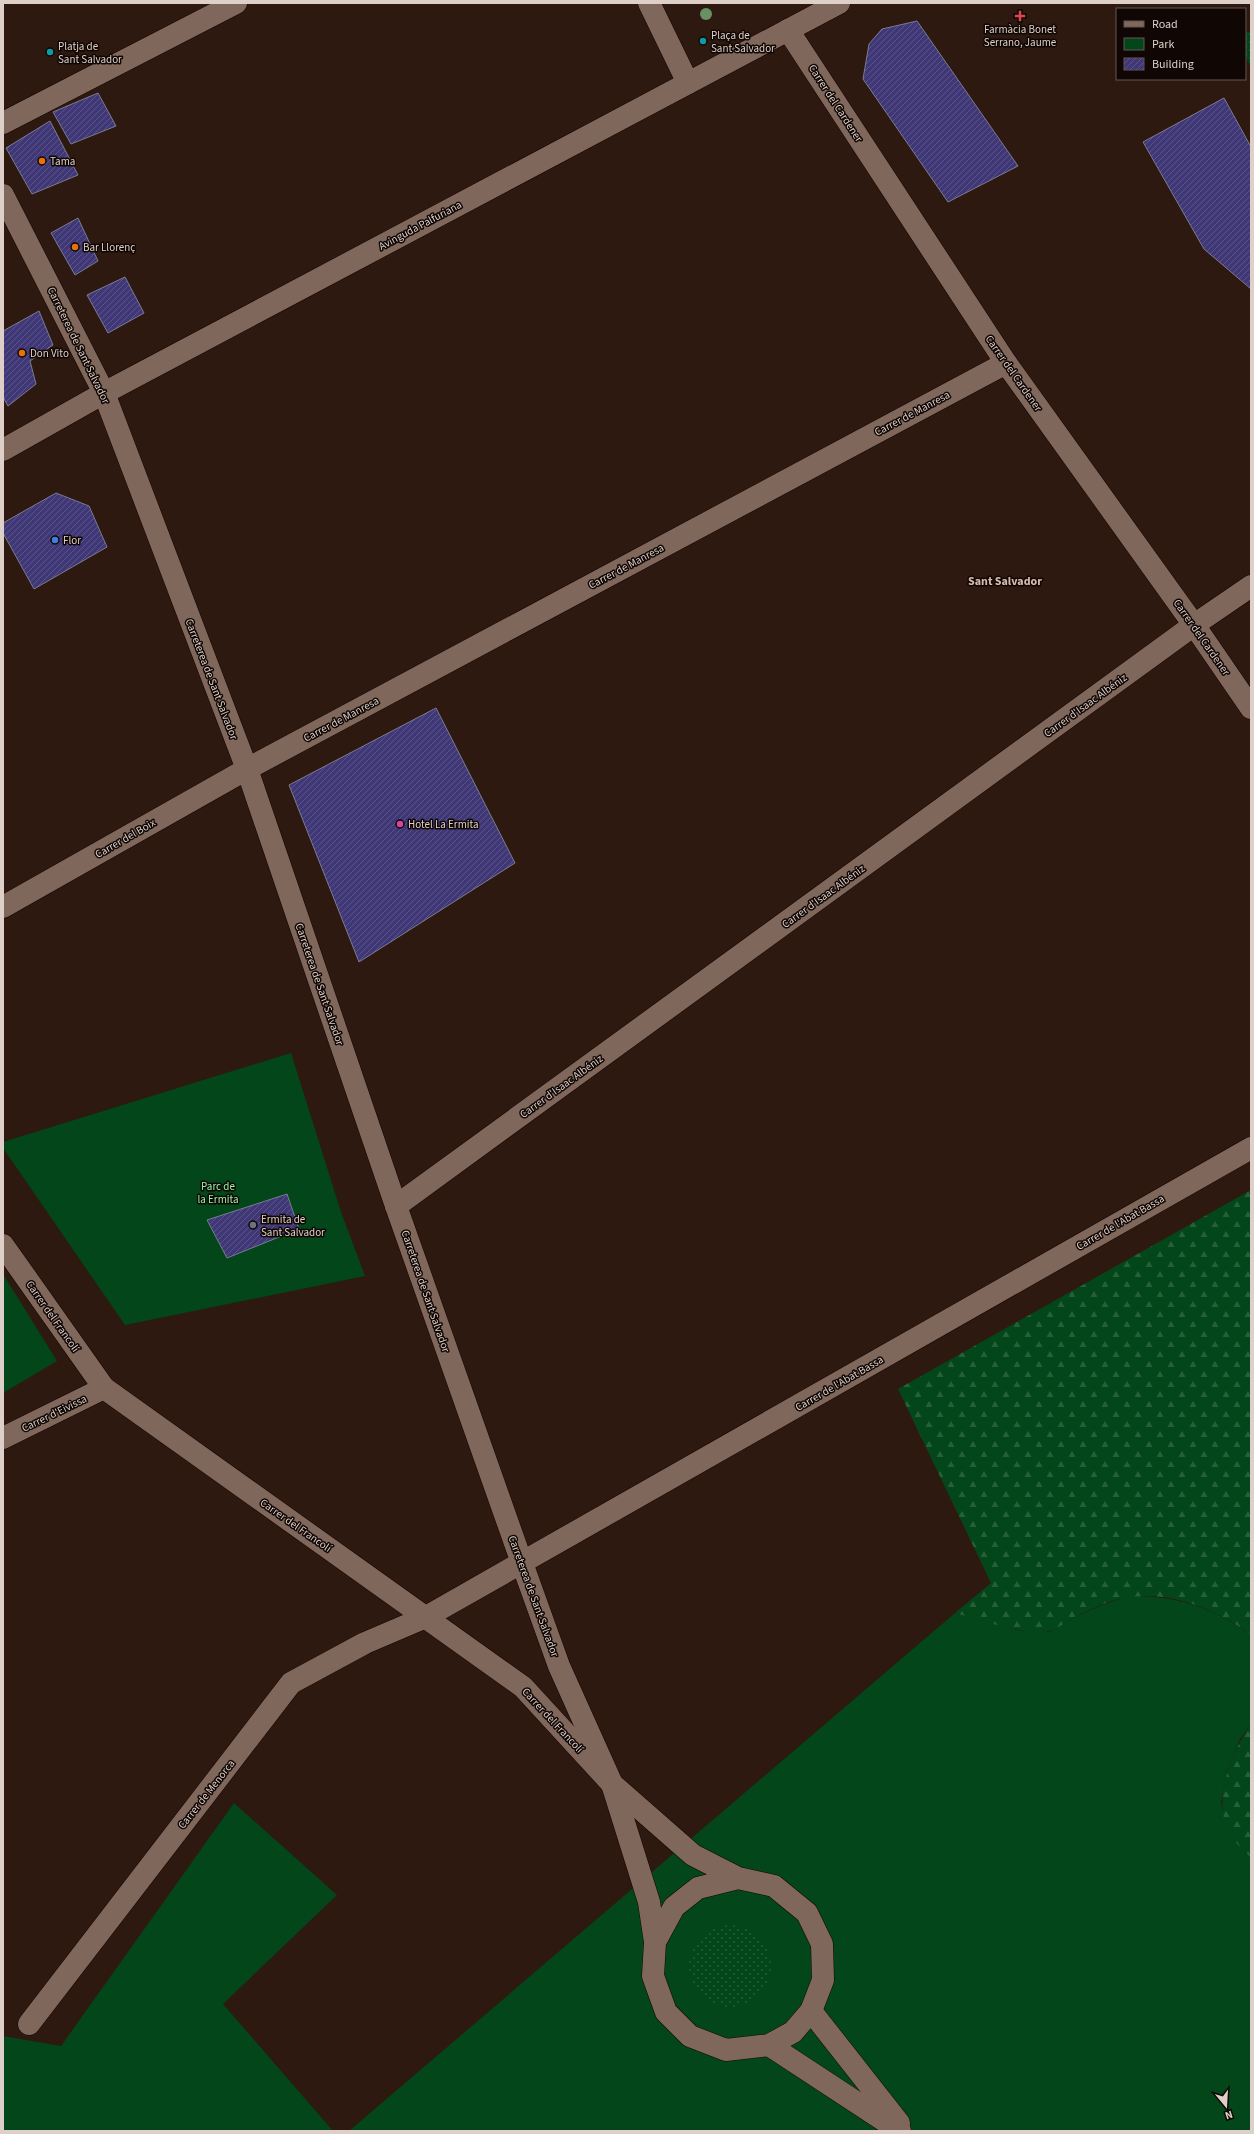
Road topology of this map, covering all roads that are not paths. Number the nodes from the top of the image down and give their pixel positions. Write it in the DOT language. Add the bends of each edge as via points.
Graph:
graph roads {
  1 [pos="236,3"];
  2 [pos="649,3"];
  3 [pos="839,3"];
  4 [pos="788,30"];
  5 [pos="688,83"];
  6 [pos="3,123"];
  7 [pos="3,195"];
  8 [pos="1006,362"];
  9 [pos="104,393"];
  10 [pos="3,450"];
  11 [pos="1251,586"];
  12 [pos="1194,625"];
  13 [pos="1251,708"];
  14 [pos="247,769"];
  15 [pos="3,907"];
  16 [pos="1251,1148"];
  17 [pos="396,1206"];
  18 [pos="3,1245"];
  19 [pos="104,1388"];
  20 [pos="3,1438"];
  21 [pos="522,1563"];
  22 [pos="426,1617"];
  23 [pos="612,1784"];
  24 [pos="738,1878"];
  25 [pos="655,1942"];
  26 [pos="811,2011"];
  27 [pos="28,2024"];
  28 [pos="769,2045"];
  29 [pos="900,2131"];
  30 [pos="905,2131"];
  1 -- 6 [label="street"];
  2 -- 5 [label="street"];
  3 -- 4 [label="street, Avinguda Palfuriana"];
  4 -- 5 [label="street, Avinguda Palfuriana"];
  4 -- 8 [label="street, Carrer del Cardener"];
  5 -- 9 [label="street, Avinguda Palfuriana"];
  7 -- 9 [label="street, Carreterea de Sant Salvador"];
  8 -- 12 [label="street, Carrer del Cardener"];
  8 -- 14 [label="street, Carrer de Manresa"];
  9 -- 10 [label="street, Avinguda Palfuriana"];
  9 -- 14 [label="street, Carreterea de Sant Salvador"];
  11 -- 12 [label="street, Carrer d'Isaac Albéniz"];
  12 -- 13 [label="street, Carrer del Cardener"];
  12 -- 17 [label="street, Carrer d'Isaac Albéniz"];
  14 -- 15 [label="street, Carrer del Boix"];
  14 -- 17 [label="street, Carreterea de Sant Salvador"];
  16 -- 21 [label="street, Carrer de l'Abat Bassa"];
  17 -- 21 [label="street, Carreterea de Sant Salvador"];
  18 -- 19 [label="street, Carrer del Francolí"];
  19 -- 20 [label="street, Carrer d'Eivissa"];
  19 -- 22 [label="street, Carrer del Francolí"];
  21 -- 22 [label="street, Carrer de l'Abat Bassa"];
  21 -- 23 [label="street, Carreterea de Sant Salvador" via="559,1666"];
  22 -- 23 [label="street, Carrer del Francolí" via="523,1687"];
  22 -- 27 [label="street, Carrer de Menorca" via="365,1643 291,1683"];
  23 -- 24 [label="street, Carrer del Francolí" via="693,1855"];
  23 -- 25 [label="street, Carreterea de Sant Salvador" via="649,1902"];
  24 -- 25 [label="street" via="698,1888 674,1907"];
  24 -- 26 [label="street" via="774,1886 807,1912 822,1944 823,1980"];
  25 -- 28 [label="street" via="653,1976 666,2012 690,2036 726,2050"];
  26 -- 28 [label="street" via="793,2032"];
  26 -- 30 [label="street"];
  28 -- 29 [label="street"];
}
